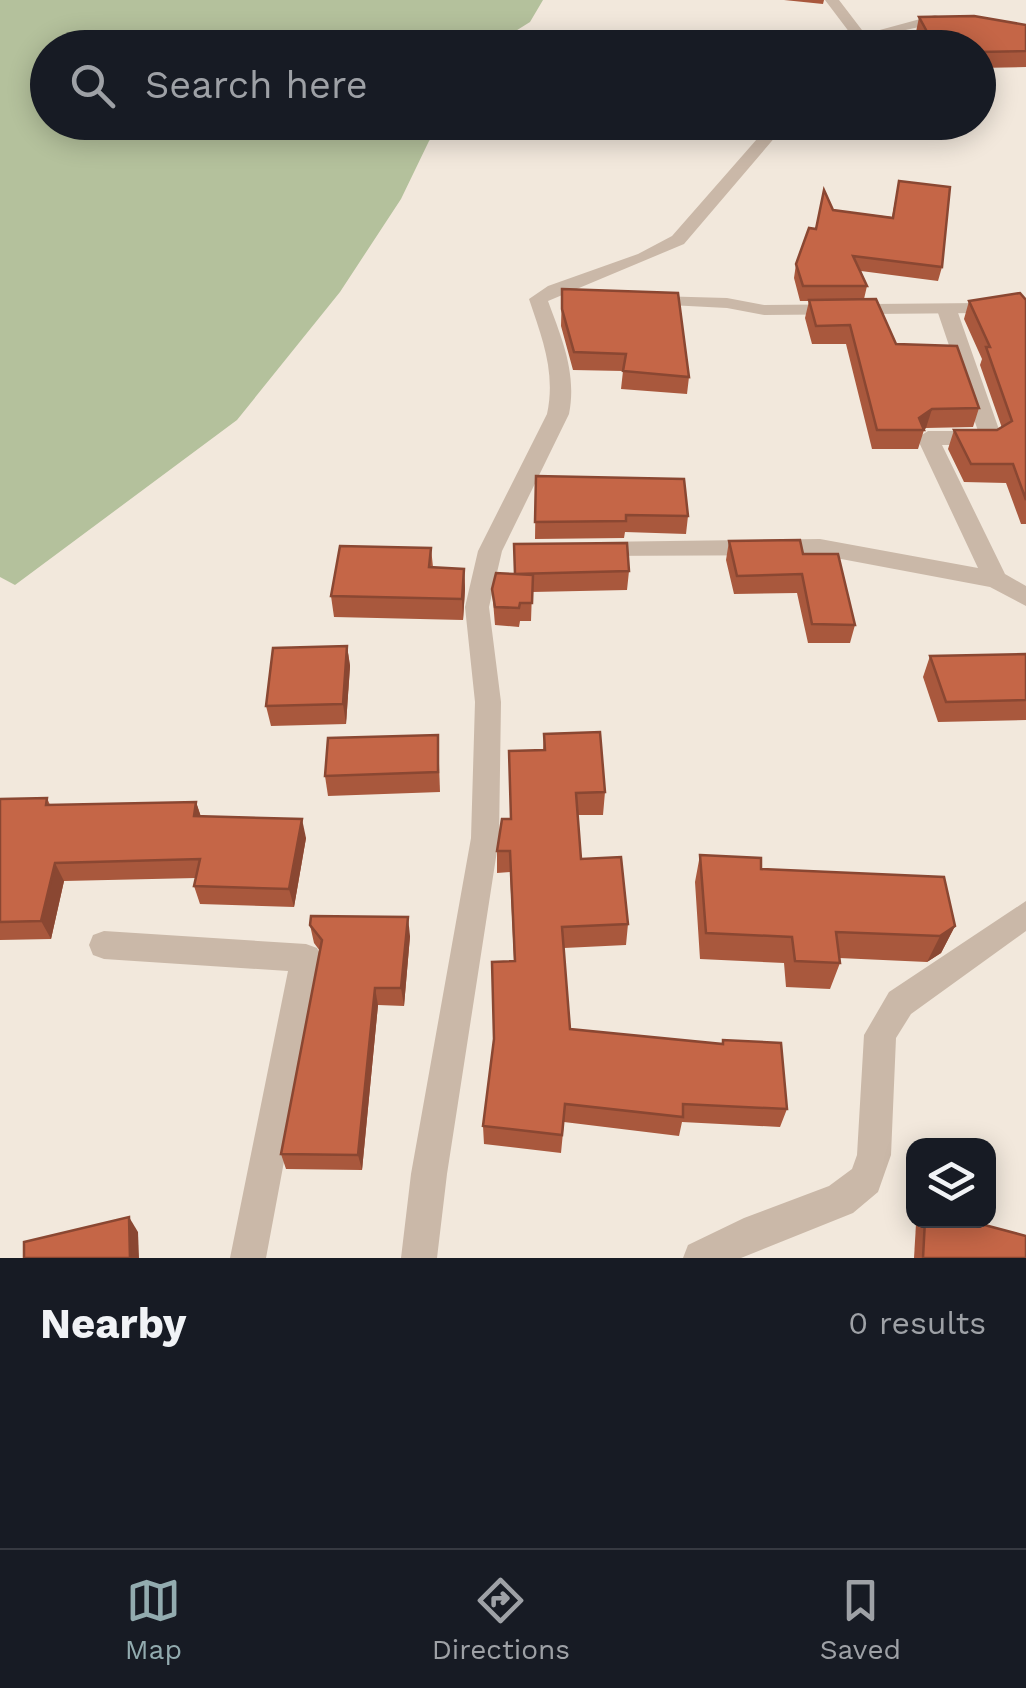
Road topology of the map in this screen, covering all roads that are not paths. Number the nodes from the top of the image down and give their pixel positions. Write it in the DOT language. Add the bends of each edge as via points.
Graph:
graph roads {
  1 [pos="832,0"];
  2 [pos="954,22"];
  3 [pos="848,30"];
  4 [pos="896,30"];
  5 [pos="765,140"];
  6 [pos="538,299"];
  7 [pos="576,300"];
  8 [pos="633,301"];
  9 [pos="981,308"];
  10 [pos="947,310"];
  11 [pos="568,550"];
  12 [pos="996,580"];
  13 [pos="1026,597"];
  14 [pos="1026,914"];
  15 [pos="104,946"];
  16 [pos="248,1258"];
  17 [pos="418,1258"];
  18 [pos="701,1258"];
  1 -- 3 [label="street"];
  2 -- 4 [label="lane" via="936,18"];
  5 -- 6 [label="street" via="678,240"];
  6 -- 7 [label="lane"];
  6 -- 17 [label="street" via="564,391 477,606 488,702 485,838"];
  8 -- 10 [label="lane" via="727,302 764,310"];
  9 -- 10 [label="lane"];
  10 -- 12 [label="street" via="991,438 928,438"];
  11 -- 12 [label="street" via="820,547"];
  12 -- 13 [label="street"];
  14 -- 18 [label="street" via="900,1003 880,1035 874,1154 866,1180 840,1200"];
  15 -- 16 [label="street" via="306,958"];
}
